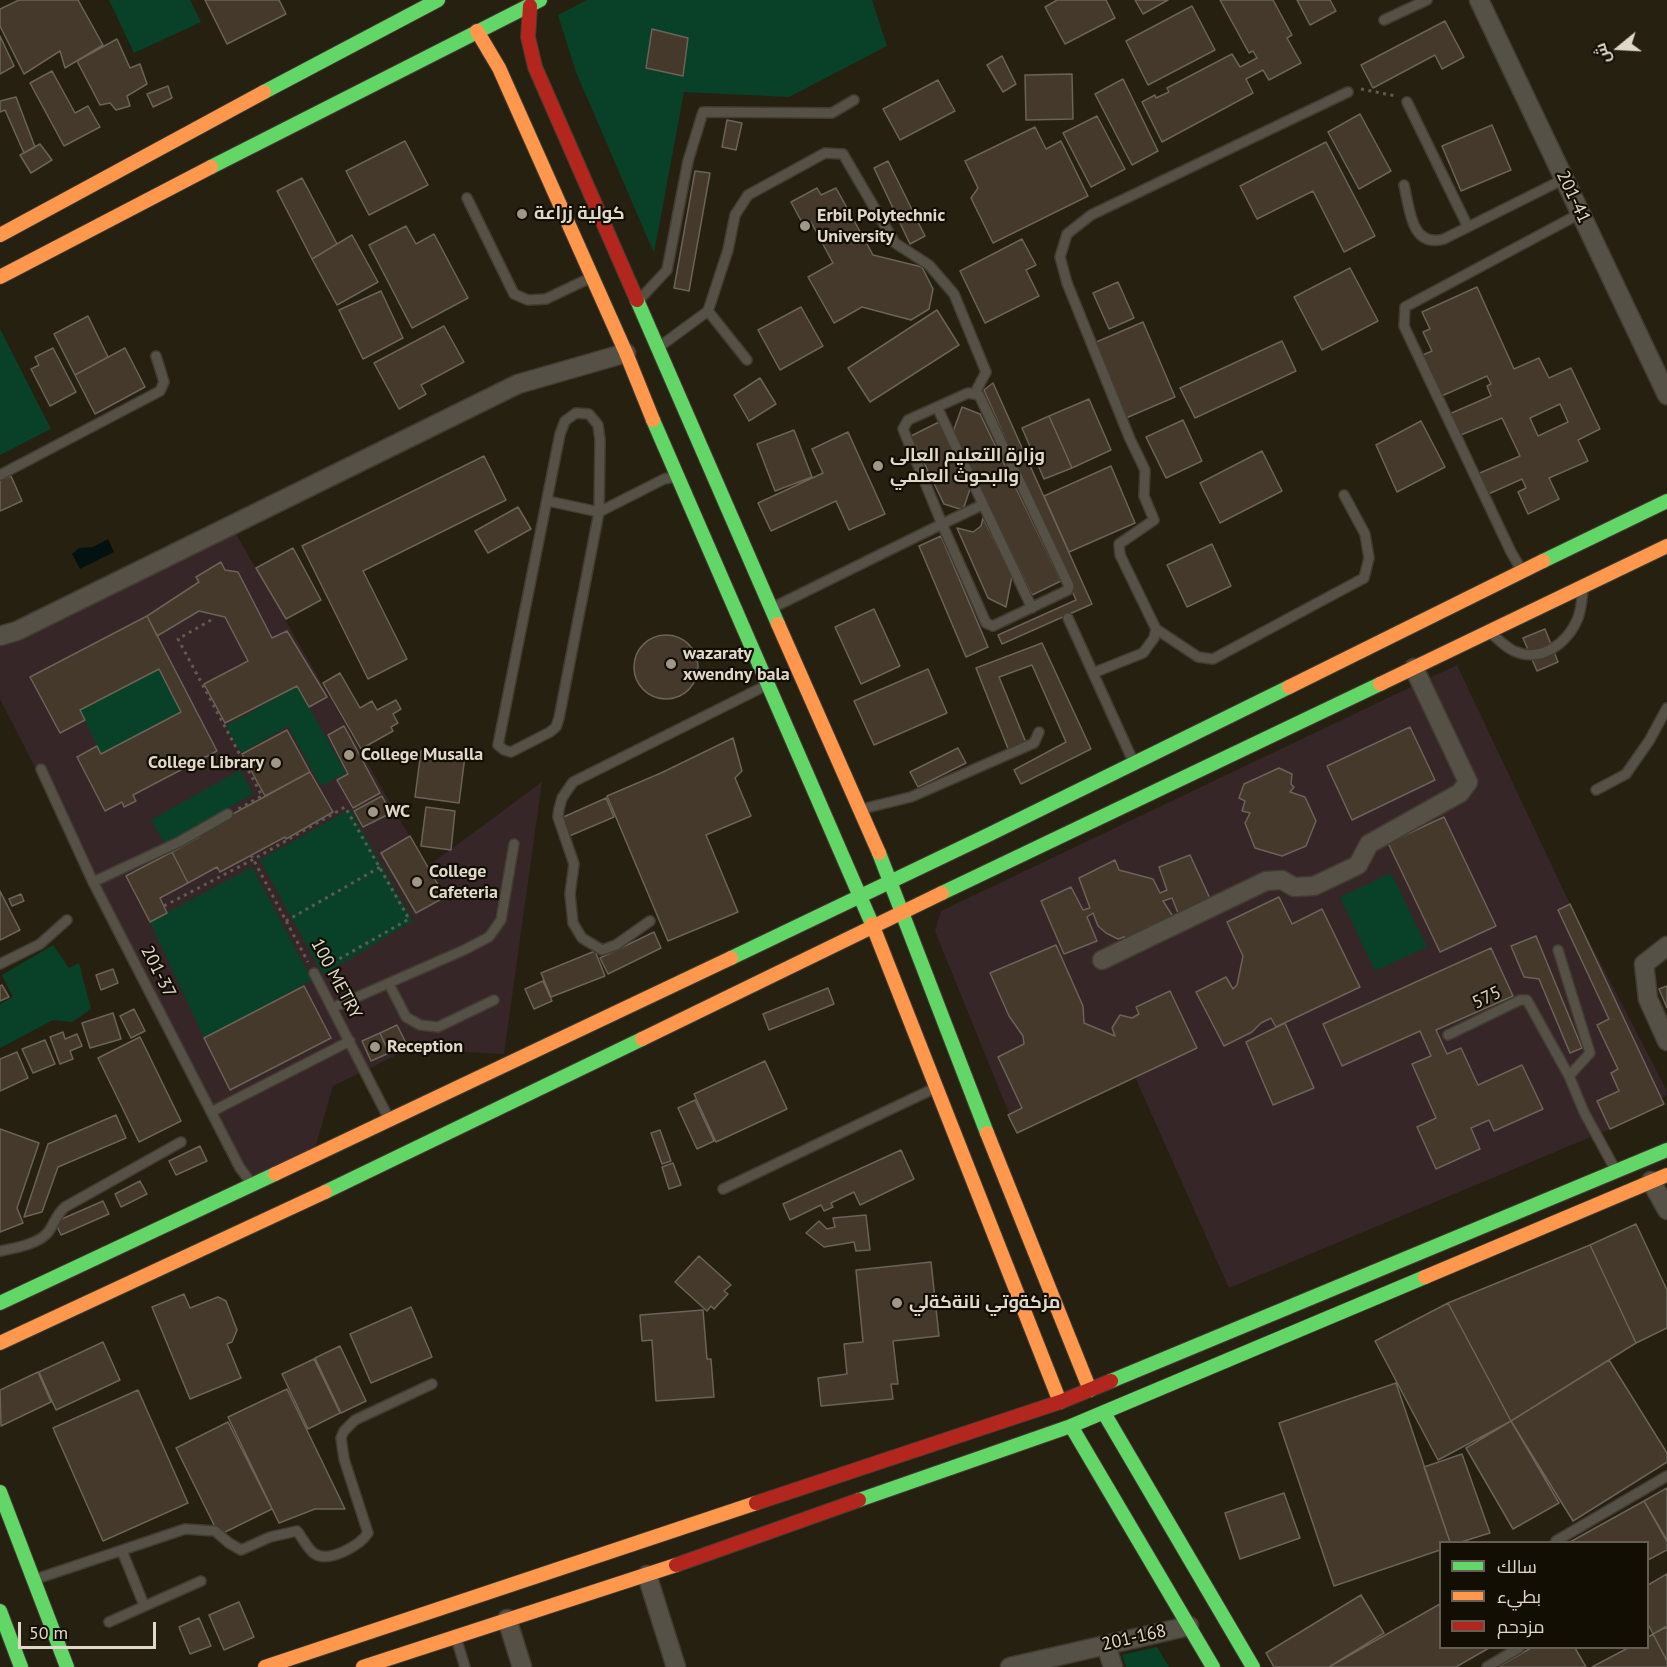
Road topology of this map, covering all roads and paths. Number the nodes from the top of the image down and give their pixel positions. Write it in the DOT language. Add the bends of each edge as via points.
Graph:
graph roads {
  1 [pos="438,0"];
  2 [pos="1427,0"];
  3 [pos="1479,0"];
  4 [pos="535,3"];
  5 [pos="1384,20"];
  6 [pos="477,31"];
  7 [pos="521,54"];
  8 [pos="499,68"];
  9 [pos="1348,92"];
  10 [pos="854,100"];
  11 [pos="1407,102"];
  12 [pos="1564,179"];
  13 [pos="1404,185"];
  14 [pos="467,198"];
  15 [pos="1581,213"];
  16 [pos="1468,227"];
  17 [pos="0,235"];
  18 [pos="0,276"];
  19 [pos="592,277"];
  20 [pos="638,302"];
  21 [pos="708,311"];
  22 [pos="657,348"];
  23 [pos="626,353"];
  24 [pos="156,356"];
  25 [pos="747,360"];
  26 [pos="975,393"];
  27 [pos="1667,395"];
  28 [pos="937,407"];
  29 [pos="667,410"];
  30 [pos="699,442"];
  31 [pos="670,458"];
  32 [pos="0,475"];
  33 [pos="678,477"];
  34 [pos="1344,495"];
  35 [pos="548,501"];
  36 [pos="1667,501"];
  37 [pos="982,505"];
  38 [pos="598,512"];
  39 [pos="942,524"];
  40 [pos="1667,546"];
  41 [pos="1522,571"];
  42 [pos="1584,585"];
  43 [pos="1473,594"];
  44 [pos="1032,608"];
  45 [pos="771,609"];
  46 [pos="1068,618"];
  47 [pos="211,620"];
  48 [pos="1484,623"];
  49 [pos="1156,629"];
  50 [pos="0,636"];
  51 [pos="1414,668"];
  52 [pos="1093,673"];
  53 [pos="768,685"];
  54 [pos="1667,708"];
  55 [pos="1039,732"];
  56 [pos="1134,764"];
  57 [pos="41,769"];
  58 [pos="1596,790"];
  59 [pos="859,810"];
  60 [pos="228,814"];
  61 [pos="514,844"];
  62 [pos="252,857"];
  63 [pos="381,867"];
  64 [pos="93,882"];
  65 [pos="891,882"];
  66 [pos="861,896"];
  67 [pos="164,906"];
  68 [pos="903,913"];
  69 [pos="67,920"];
  70 [pos="286,921"];
  71 [pos="650,921"];
  72 [pos="873,926"];
  73 [pos="1667,946"];
  74 [pos="1558,950"];
  75 [pos="1102,960"];
  76 [pos="0,964"];
  77 [pos="314,973"];
  78 [pos="389,984"];
  79 [pos="494,1000"];
  80 [pos="332,1008"];
  81 [pos="1448,1035"];
  82 [pos="350,1041"];
  83 [pos="1667,1041"];
  84 [pos="1569,1076"];
  85 [pos="936,1087"];
  86 [pos="211,1112"];
  87 [pos="389,1120"];
  88 [pos="181,1142"];
  89 [pos="1667,1150"];
  90 [pos="1615,1170"];
  91 [pos="1659,1178"];
  92 [pos="252,1185"];
  93 [pos="723,1189"];
  94 [pos="1667,1210"];
  95 [pos="0,1251"];
  96 [pos="0,1303"];
  97 [pos="0,1343"];
  98 [pos="1079,1364"];
  99 [pos="1050,1378"];
  100 [pos="432,1384"];
  101 [pos="1090,1390"];
  102 [pos="1060,1402"];
  103 [pos="1104,1413"];
  104 [pos="1071,1426"];
  105 [pos="1116,1434"];
  106 [pos="1087,1453"];
  107 [pos="1667,1476"];
  108 [pos="0,1492"];
  109 [pos="1556,1541"];
  110 [pos="122,1551"];
  111 [pos="647,1575"];
  112 [pos="34,1580"];
  113 [pos="201,1581"];
  114 [pos="144,1605"];
  115 [pos="0,1611"];
  116 [pos="507,1619"];
  117 [pos="109,1622"];
  118 [pos="1189,1626"];
  119 [pos="456,1635"];
  120 [pos="1106,1645"];
  121 [pos="1516,1649"];
  122 [pos="21,1667"];
  123 [pos="67,1667"];
  124 [pos="265,1667"];
  125 [pos="363,1667"];
  126 [pos="465,1667"];
  127 [pos="522,1667"];
  128 [pos="676,1667"];
  129 [pos="1010,1667"];
  130 [pos="1113,1667"];
  131 [pos="1213,1667"];
  132 [pos="1253,1667"];
  133 [pos="1487,1667"];
  1 -- 17 [label="main road"];
  2 -- 5 [label="lane"];
  3 -- 12 [label="street, 201-41"];
  4 -- 6 [label="main road"];
  4 -- 7 [label="main road"];
  6 -- 8 [label="main road"];
  6 -- 18 [label="main road"];
  7 -- 8 [label="main road" via="503,61"];
  7 -- 20 [label="main road"];
  8 -- 19 [label="main road"];
  9 -- 11 [label="path" via="1360,89 1399,96"];
  9 -- 49 [label="lane" via="1091,215 1066,234 1060,257 1067,283 1145,470 1144,496 1154,520 1119,544 1120,555"];
  10 -- 20 [label="lane" via="832,113 703,112 688,161 667,270"];
  11 -- 16 [label="lane"];
  12 -- 15 [label="street, 201-41"];
  12 -- 16 [label="lane"];
  13 -- 16 [label="lane" via="1421,237 1432,242"];
  14 -- 19 [label="lane" via="514,294 528,300 546,299"];
  15 -- 27 [label="street, 201-41"];
  15 -- 41 [label="lane" via="1405,307 1404,326"];
  19 -- 23 [label="main road"];
  20 -- 22 [label="main road"];
  21 -- 22 [label="lane"];
  21 -- 25 [label="lane"];
  21 -- 26 [label="lane" via="735,215 748,195 825,153 843,154 895,243 929,265 954,294 986,372"];
  22 -- 29 [label="main road"];
  23 -- 29 [label="main road"];
  23 -- 50 [label="street" via="518,384"];
  24 -- 32 [label="lane" via="164,382 160,391"];
  26 -- 28 [label="lane"];
  26 -- 44 [label="lane" via="1069,586"];
  28 -- 37 [label="lane"];
  28 -- 39 [label="lane" via="908,420 903,429"];
  29 -- 30 [label="main road"];
  29 -- 31 [label="main road"];
  30 -- 31 [label="main road" via="682,445"];
  30 -- 45 [label="main road"];
  31 -- 33 [label="main road"];
  33 -- 38 [label="lane" via="664,479"];
  33 -- 53 [label="main road"];
  34 -- 49 [label="lane" via="1365,534 1370,558 1364,578 1212,659 1198,657"];
  35 -- 38 [label="lane"];
  35 -- 38 [label="lane" via="565,421 576,413 589,414 598,425 600,440"];
  35 -- 38 [label="lane" via="498,745 511,752 556,727"];
  36 -- 41 [label="main road"];
  37 -- 39 [label="lane"];
  37 -- 44 [label="lane"];
  39 -- 44 [label="lane" via="987,623 993,626"];
  39 -- 45 [label="lane"];
  40 -- 42 [label="main road"];
  41 -- 43 [label="main road"];
  42 -- 48 [label="main road"];
  42 -- 48 [label="lane" via="1579,616 1572,630 1560,645 1541,654 1526,655 1511,649"];
  43 -- 48 [label="main road"];
  43 -- 56 [label="main road"];
  45 -- 59 [label="main road"];
  46 -- 52 [label="lane"];
  47 -- 60 [label="path" via="178,639 262,796"];
  48 -- 51 [label="main road"];
  49 -- 52 [label="lane" via="1143,653"];
  51 -- 68 [label="main road"];
  51 -- 75 [label="street" via="1468,782 1461,793 1369,844 1358,865 1314,886 1294,887 1282,880 1266,881"];
  52 -- 56 [label="lane"];
  53 -- 66 [label="main road"];
  53 -- 71 [label="lane" via="573,782 562,798 558,817 574,864 570,894 573,923 582,938 602,950"];
  54 -- 58 [label="lane" via="1626,774"];
  55 -- 59 [label="lane" via="1034,743 1014,753 911,797"];
  56 -- 65 [label="main road"];
  57 -- 64 [label="lane, 201-37"];
  59 -- 65 [label="main road"];
  60 -- 64 [label="lane"];
  61 -- 78 [label="lane" via="501,920 489,937"];
  62 -- 63 [label="path" via="345,807"];
  62 -- 67 [label="path"];
  62 -- 70 [label="path, 100 METRY"];
  63 -- 70 [label="path"];
  63 -- 77 [label="path" via="408,919"];
  64 -- 86 [label="lane, 201-37"];
  65 -- 66 [label="main road"];
  65 -- 68 [label="main road"];
  66 -- 72 [label="main road"];
  66 -- 87 [label="main road"];
  68 -- 72 [label="main road"];
  68 -- 98 [label="main road"];
  69 -- 76 [label="lane" via="40,944"];
  70 -- 77 [label="path, 100 METRY"];
  72 -- 85 [label="main road"];
  72 -- 97 [label="main road" via="360,1176"];
  73 -- 83 [label="street" via="1644,964 1648,999"];
  74 -- 84 [label="lane" via="1590,1053"];
  77 -- 80 [label="lane, 100 METRY"];
  78 -- 79 [label="lane" via="406,1017 420,1025 438,1027"];
  78 -- 80 [label="lane"];
  80 -- 82 [label="lane, 100 METRY"];
  81 -- 84 [label="lane, 575" via="1527,1000"];
  82 -- 86 [label="lane"];
  82 -- 87 [label="lane, 100 METRY"];
  84 -- 90 [label="lane"];
  85 -- 93 [label="lane"];
  85 -- 99 [label="main road"];
  86 -- 92 [label="lane, 201-37"];
  87 -- 92 [label="main road"];
  88 -- 95 [label="lane" via="65,1207 56,1214 44,1237"];
  89 -- 90 [label="main road"];
  90 -- 101 [label="main road"];
  91 -- 94 [label="street"];
  91 -- 103 [label="main road"];
  92 -- 96 [label="main road"];
  98 -- 99 [label="main road" via="1074,1382 1061,1385"];
  98 -- 101 [label="main road"];
  99 -- 102 [label="main road"];
  100 -- 110 [label="lane" via="355,1420 344,1431 344,1459 368,1533 362,1542 325,1556 314,1553 297,1531 241,1550 214,1531 185,1529"];
  101 -- 102 [label="main road"];
  102 -- 124 [label="main road"];
  103 -- 104 [label="main road"];
  103 -- 105 [label="main road"];
  104 -- 106 [label="main road"];
  104 -- 111 [label="main road"];
  105 -- 106 [label="main road" via="1101,1428 1093,1431 1085,1445"];
  105 -- 132 [label="main road"];
  106 -- 118 [label="main road"];
  107 -- 109 [label="lane"];
  108 -- 112 [label="main road"];
  110 -- 112 [label="lane"];
  110 -- 114 [label="lane"];
  111 -- 116 [label="main road"];
  111 -- 128 [label="street"];
  112 -- 123 [label="main road"];
  113 -- 114 [label="lane"];
  114 -- 117 [label="lane"];
  115 -- 122 [label="main road"];
  116 -- 119 [label="main road"];
  116 -- 127 [label="street"];
  118 -- 120 [label="street, 201-168"];
  118 -- 131 [label="main road"];
  119 -- 125 [label="main road"];
  119 -- 126 [label="lane"];
  120 -- 129 [label="street, 201-168"];
  120 -- 130 [label="street"];
  121 -- 133 [label="lane"];
}
